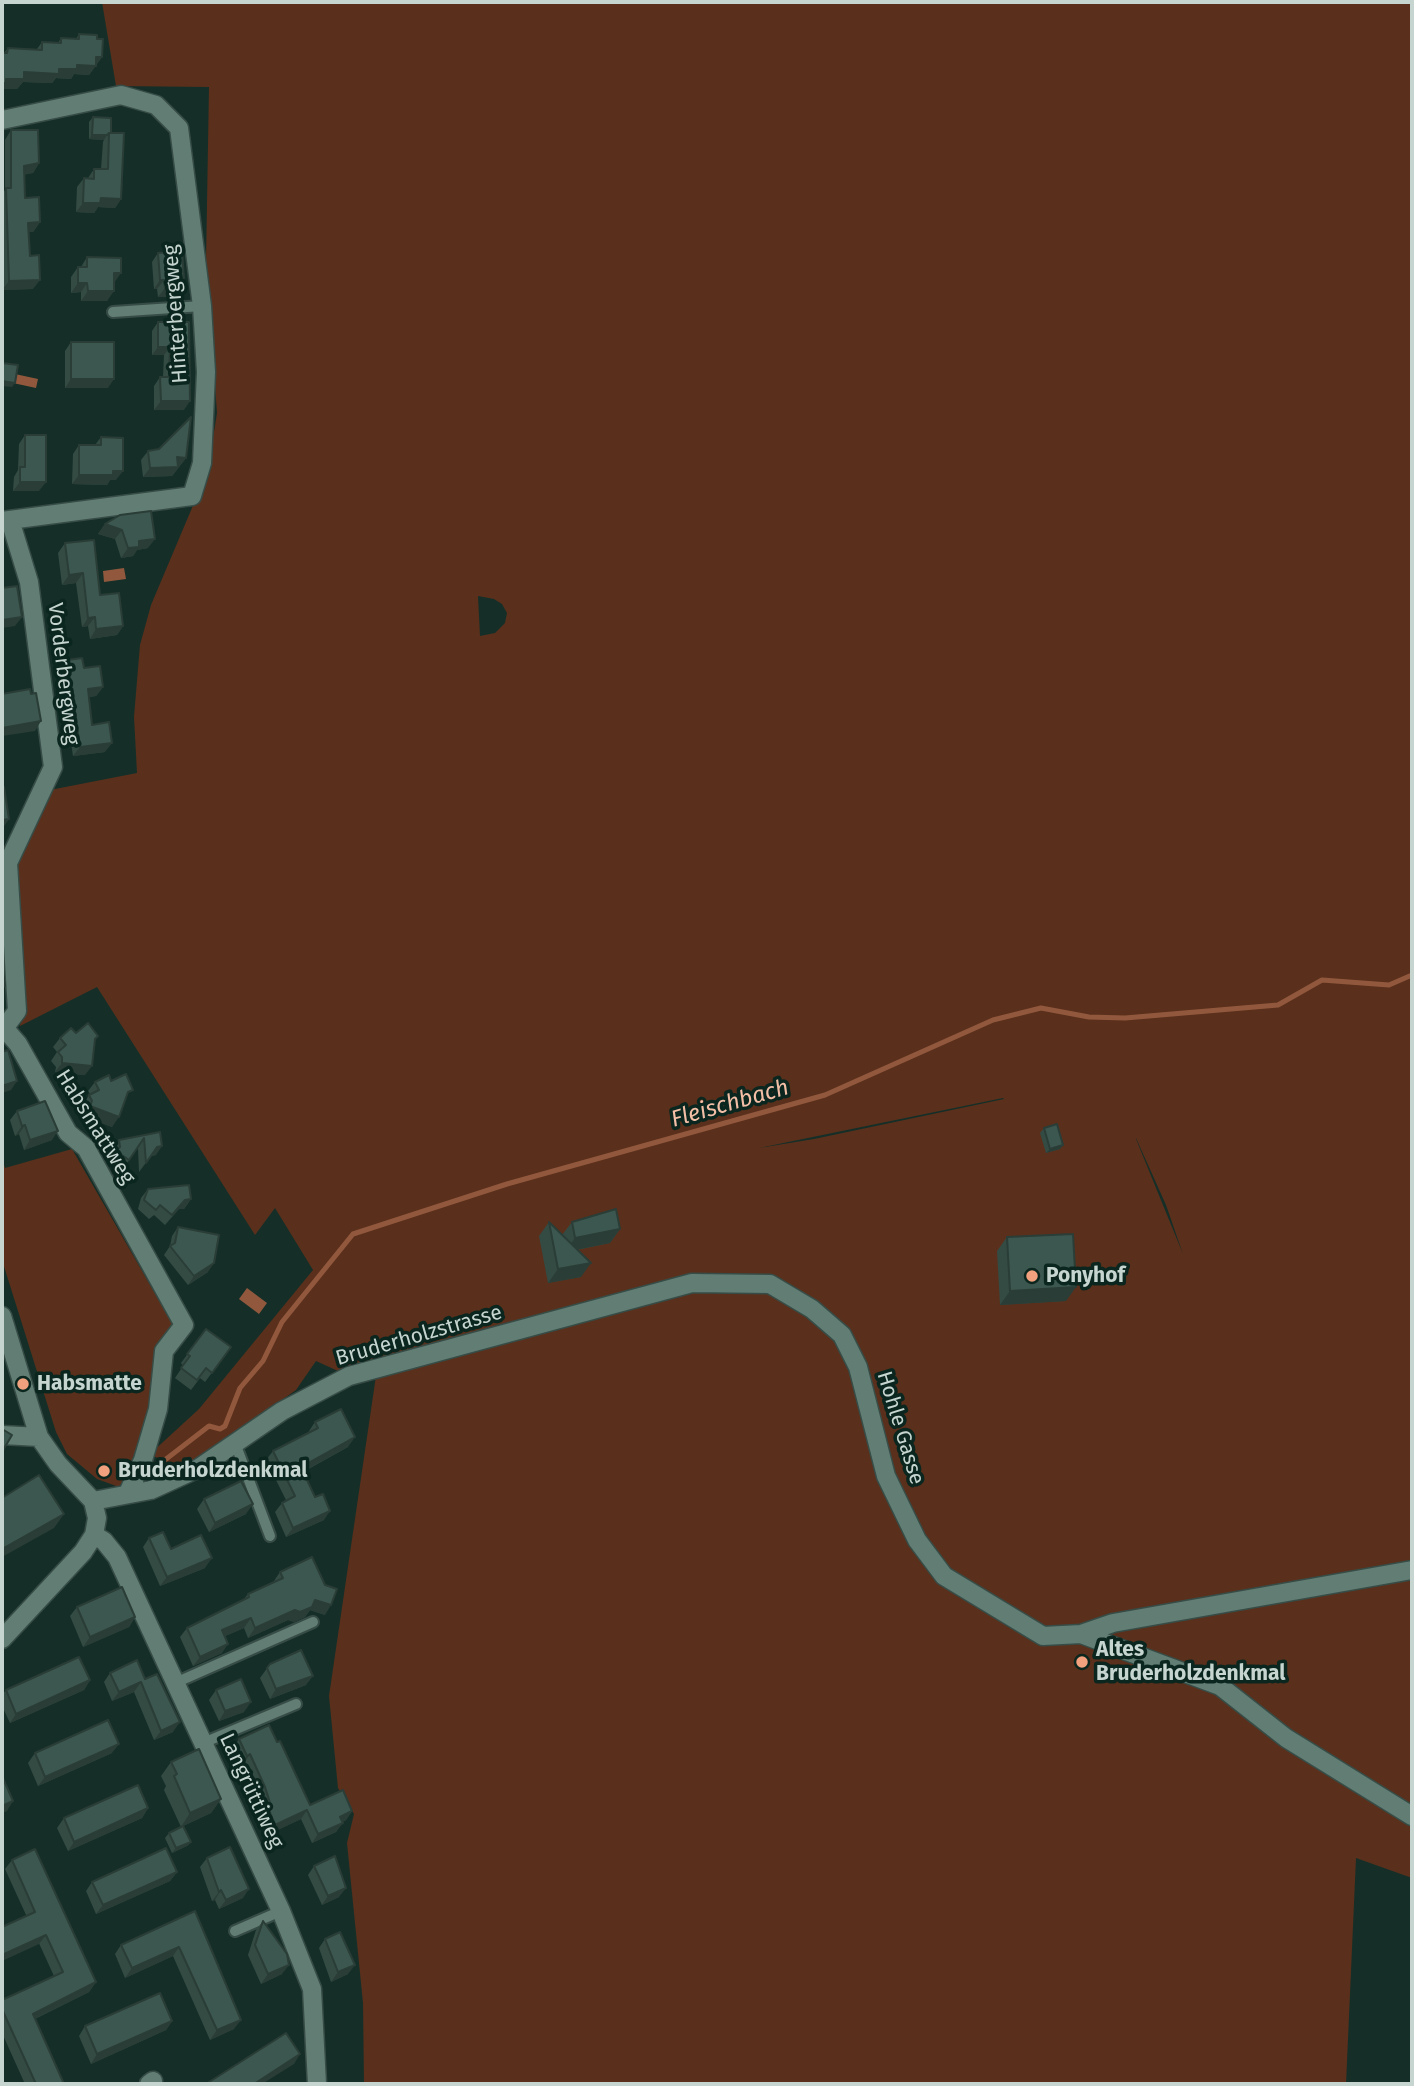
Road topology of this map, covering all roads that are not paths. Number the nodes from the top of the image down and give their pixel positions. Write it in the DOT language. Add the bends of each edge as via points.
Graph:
graph roads {
  1 [pos="2,120"];
  2 [pos="202,306"];
  3 [pos="113,312"];
  4 [pos="6,520"];
  5 [pos="4,1030"];
  6 [pos="692,1283"];
  7 [pos="2,1316"];
  8 [pos="2,1435"];
  9 [pos="38,1437"];
  10 [pos="235,1443"];
  11 [pos="128,1493"];
  12 [pos="93,1501"];
  13 [pos="94,1535"];
  14 [pos="271,1536"];
  15 [pos="1412,1570"];
  16 [pos="313,1622"];
  17 [pos="1081,1634"];
  18 [pos="2,1639"];
  19 [pos="176,1683"];
  20 [pos="296,1704"];
  21 [pos="203,1743"];
  22 [pos="1412,1816"];
  23 [pos="281,1911"];
  24 [pos="234,1931"];
  25 [pos="317,2084"];
  1 -- 2 [label="street, Hinterbergweg" via="121,95 156,105 179,128"];
  2 -- 3 [label="lane"];
  2 -- 4 [label="street, Hinterbergweg" via="206,372 202,463 192,496"];
  4 -- 5 [label="street, Vorderbergweg" via="29,582 53,767 8,863 17,1011"];
  5 -- 11 [label="street, Habsmattweg" via="18,1044 68,1133 86,1148 184,1325 164,1351 158,1409"];
  6 -- 10 [label="street, Bruderholzstrasse" via="349,1376 282,1411"];
  6 -- 17 [label="street, Hohle Gasse" via="770,1284 813,1308 842,1335 858,1367 886,1476 917,1540 944,1576 1043,1636"];
  7 -- 9 [label="street"];
  8 -- 9 [label="street"];
  9 -- 12 [label="street"];
  10 -- 11 [label="street, Bruderholzstrasse" via="199,1468 151,1490"];
  10 -- 14 [label="lane"];
  11 -- 12 [label="street, Bruderholzstrasse"];
  12 -- 13 [label="street"];
  13 -- 18 [label="street"];
  13 -- 19 [label="street, Langrüttiweg" via="117,1557"];
  15 -- 17 [label="street" via="1113,1623"];
  16 -- 19 [label="lane"];
  17 -- 22 [label="street, Hohle Gasse" via="1220,1686 1286,1738"];
  19 -- 21 [label="street, Langrüttiweg"];
  20 -- 21 [label="lane"];
  21 -- 23 [label="street, Langrüttiweg"];
  23 -- 24 [label="lane"];
  23 -- 25 [label="street, Langrüttiweg" via="312,1989"];
}
